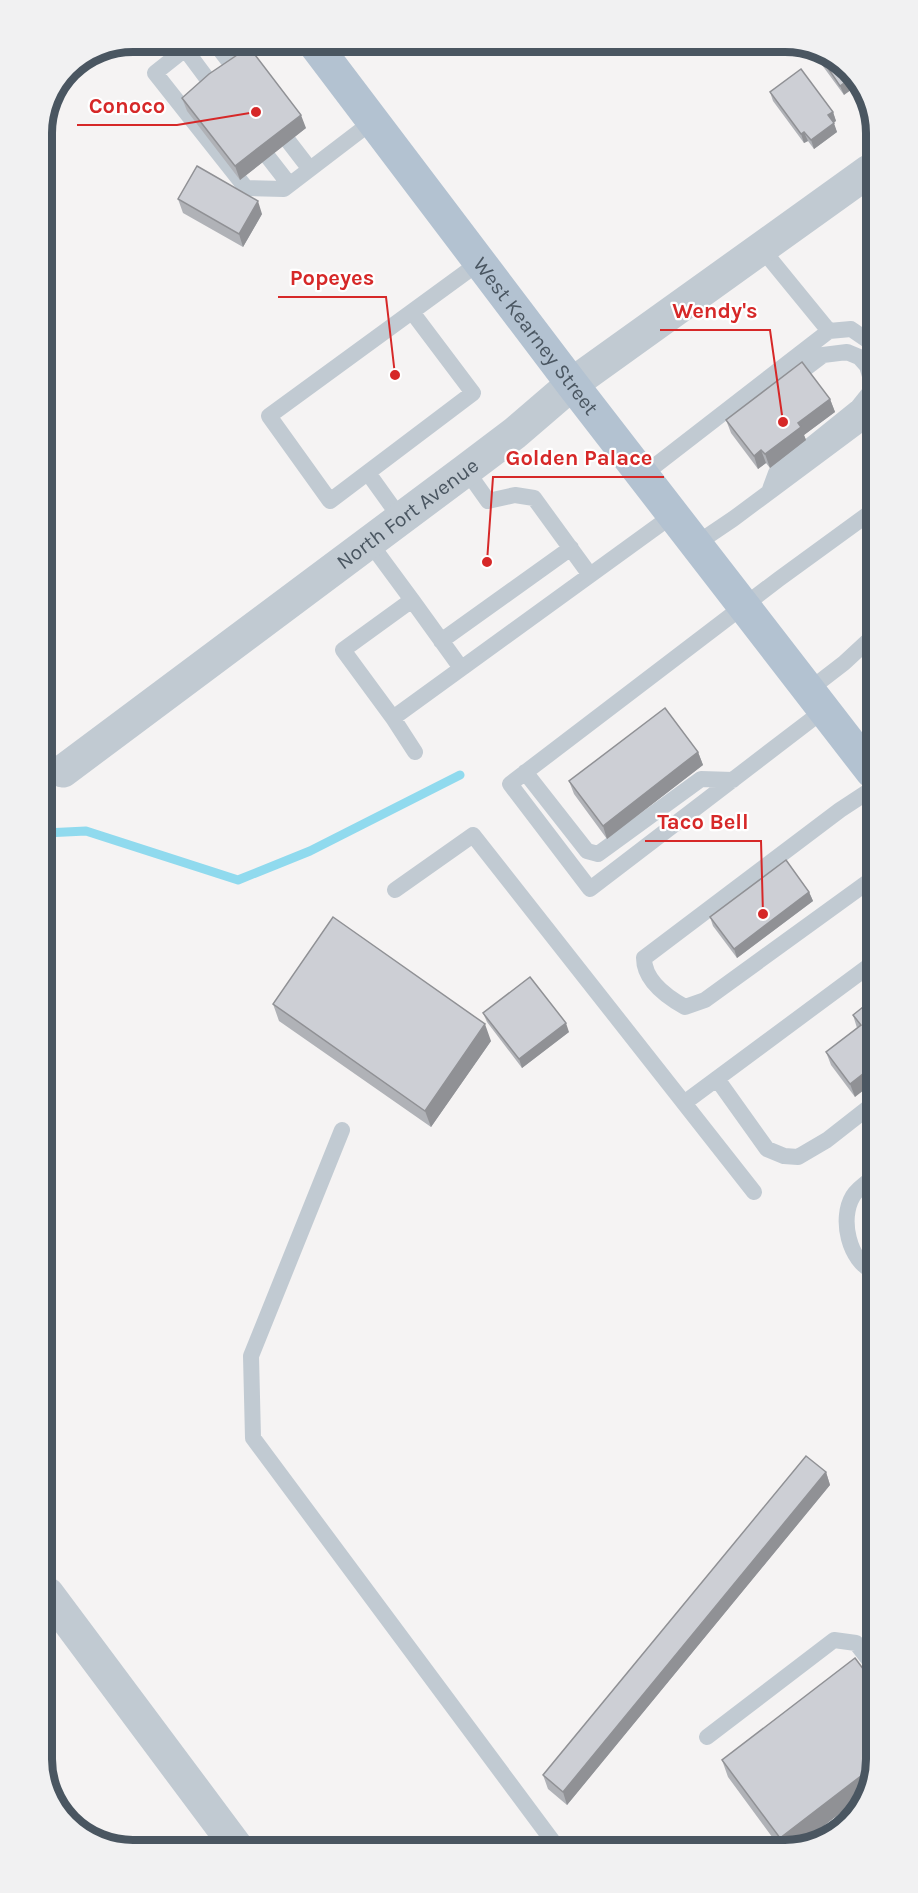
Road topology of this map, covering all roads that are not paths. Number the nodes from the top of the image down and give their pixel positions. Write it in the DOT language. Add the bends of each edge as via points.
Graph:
graph roads {
  1 [pos="180,52"];
  2 [pos="194,52"];
  3 [pos="222,52"];
  4 [pos="321,52"];
  5 [pos="237,72"];
  6 [pos="214,88"];
  7 [pos="373,121"];
  8 [pos="289,142"];
  9 [pos="268,157"];
  10 [pos="309,168"];
  11 [pos="866,173"];
  12 [pos="289,184"];
  13 [pos="762,249"];
  14 [pos="480,262"];
  15 [pos="412,312"];
  16 [pos="829,331"];
  17 [pos="866,339"];
  18 [pos="866,365"];
  19 [pos="572,384"];
  20 [pos="866,397"];
  21 [pos="725,411"];
  22 [pos="866,420"];
  23 [pos="466,470"];
  24 [pos="368,473"];
  25 [pos="643,475"];
  26 [pos="769,492"];
  27 [pos="674,515"];
  28 [pos="866,516"];
  29 [pos="402,519"];
  30 [pos="370,543"];
  31 [pos="696,544"];
  32 [pos="571,548"];
  33 [pos="590,575"];
  34 [pos="412,600"];
  35 [pos="743,606"];
  36 [pos="441,641"];
  37 [pos="866,643"];
  38 [pos="461,669"];
  39 [pos="817,700"];
  40 [pos="393,718"];
  41 [pos="415,752"];
  42 [pos="866,764"];
  43 [pos="63,771"];
  44 [pos="525,772"];
  45 [pos="733,780"];
  46 [pos="866,793"];
  47 [pos="866,883"];
  48 [pos="395,890"];
  49 [pos="866,968"];
  50 [pos="717,1079"];
  51 [pos="684,1103"];
  52 [pos="866,1109"];
  53 [pos="342,1130"];
  54 [pos="866,1184"];
  55 [pos="754,1192"];
  56 [pos="866,1267"];
  57 [pos="52,1599"];
  58 [pos="866,1656"];
  59 [pos="707,1737"];
  60 [pos="232,1840"];
  61 [pos="553,1840"];
  1 -- 12 [label="lane" via="155,72 246,189 284,189"];
  2 -- 6 [label="lane"];
  3 -- 5 [label="lane"];
  4 -- 7 [label="main road, West Kearney Street"];
  7 -- 10 [label="lane"];
  7 -- 14 [label="main road, West Kearney Street"];
  8 -- 10 [label="lane"];
  9 -- 12 [label="lane"];
  10 -- 12 [label="lane"];
  11 -- 13 [label="street, North Fort Avenue"];
  13 -- 16 [label="lane"];
  13 -- 19 [label="street, North Fort Avenue"];
  14 -- 15 [label="lane"];
  14 -- 19 [label="main road, West Kearney Street"];
  15 -- 24 [label="lane" via="473,393"];
  15 -- 24 [label="lane" via="269,416 330,501"];
  16 -- 17 [label="lane" via="851,329"];
  16 -- 21 [label="lane"];
  18 -- 21 [label="lane" via="847,351 823,356 754,404"];
  19 -- 23 [label="street, North Fort Avenue"];
  19 -- 25 [label="main road, West Kearney Street"];
  20 -- 26 [label="lane" via="776,473"];
  21 -- 25 [label="lane"];
  22 -- 26 [label="lane"];
  23 -- 29 [label="street, North Fort Avenue"];
  23 -- 32 [label="lane" via="488,501 515,495 534,498"];
  24 -- 29 [label="lane"];
  25 -- 27 [label="main road, West Kearney Street"];
  26 -- 31 [label="lane"];
  27 -- 31 [label="main road, West Kearney Street"];
  27 -- 33 [label="lane"];
  28 -- 35 [label="lane"];
  29 -- 30 [label="street, North Fort Avenue"];
  30 -- 34 [label="lane"];
  30 -- 43 [label="street, North Fort Avenue"];
  31 -- 35 [label="main road, West Kearney Street"];
  32 -- 33 [label="lane"];
  32 -- 36 [label="lane"];
  33 -- 38 [label="lane"];
  34 -- 36 [label="lane"];
  34 -- 40 [label="lane" via="343,650"];
  35 -- 39 [label="main road, West Kearney Street"];
  35 -- 44 [label="lane"];
  36 -- 38 [label="lane"];
  37 -- 39 [label="lane" via="844,663"];
  38 -- 40 [label="lane"];
  39 -- 42 [label="main road, West Kearney Street"];
  39 -- 45 [label="lane"];
  40 -- 41 [label="lane"];
  44 -- 45 [label="lane" via="587,851 598,854 701,779"];
  44 -- 45 [label="lane" via="510,784 590,889"];
  46 -- 47 [label="lane" via="644,958 644,968 669,998 685,1007 705,1000"];
  48 -- 51 [label="lane" via="473,836"];
  49 -- 50 [label="lane"];
  50 -- 51 [label="lane"];
  50 -- 52 [label="lane" via="767,1149 783,1156 798,1157"];
  51 -- 55 [label="lane"];
  53 -- 61 [label="lane" via="251,1356 253,1438"];
  54 -- 56 [label="lane" via="853,1196 847,1212 851,1250"];
  57 -- 60 [label="street"];
  58 -- 59 [label="lane" via="856,1643 834,1640"];
}
